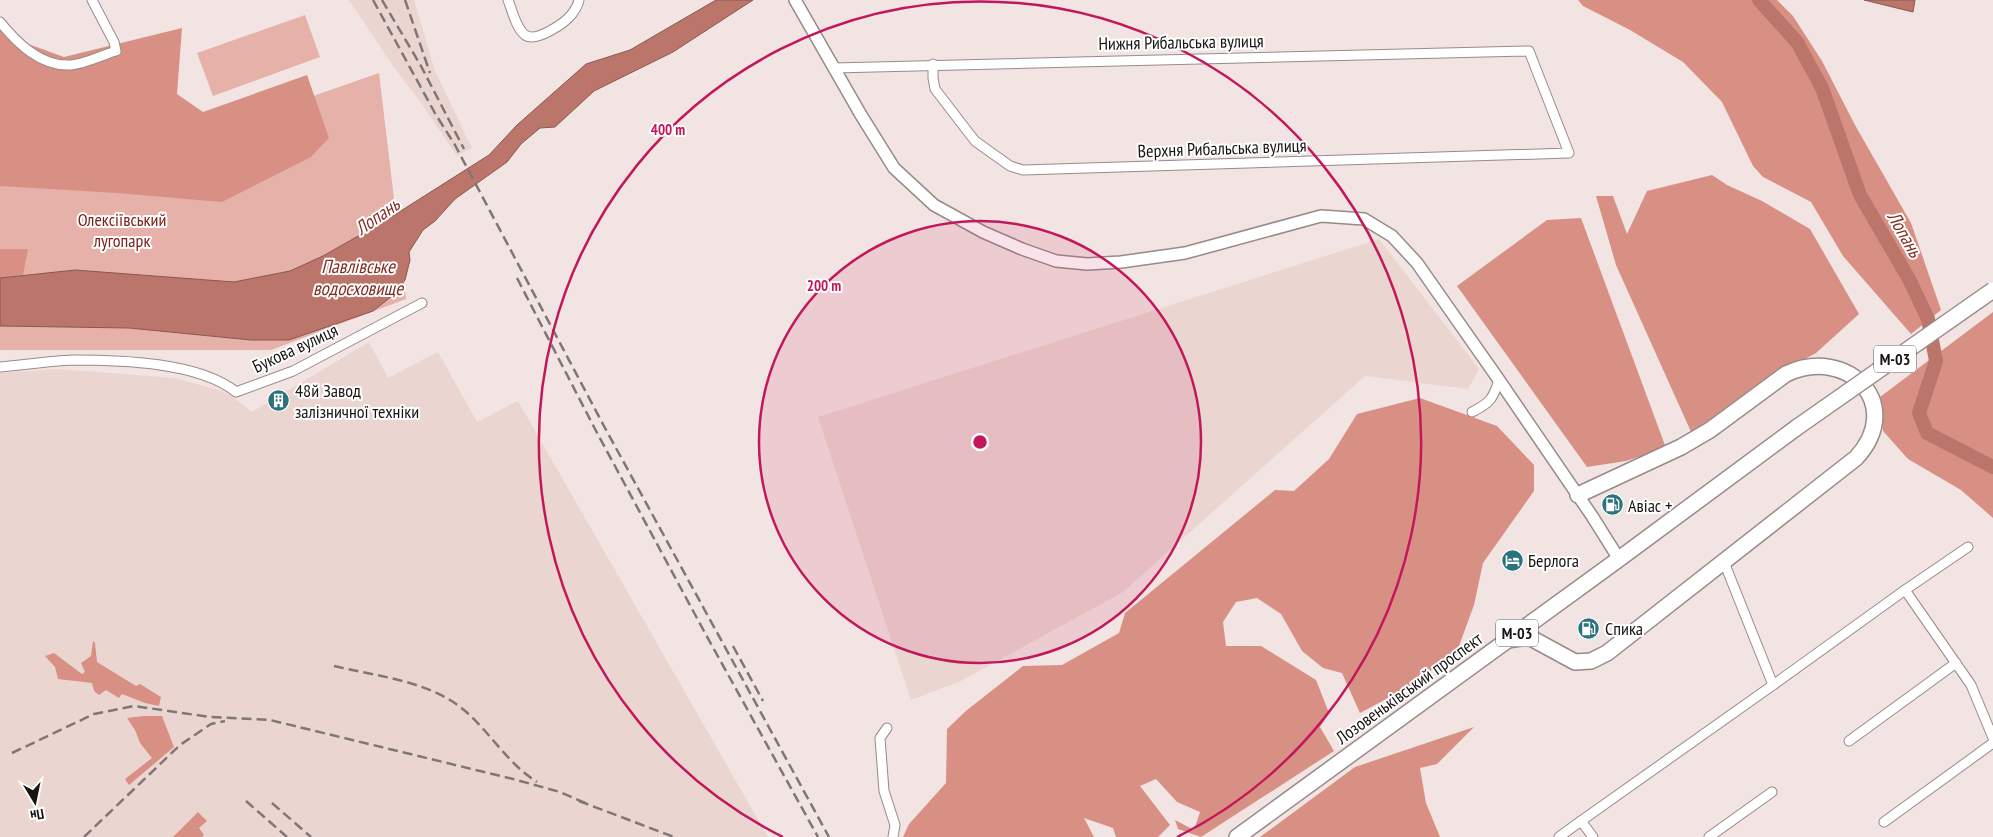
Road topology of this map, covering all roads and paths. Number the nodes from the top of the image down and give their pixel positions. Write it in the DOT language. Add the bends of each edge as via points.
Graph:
graph roads {
  1 [pos="92,0"];
  2 [pos="508,0"];
  3 [pos="579,0"];
  4 [pos="797,4"];
  5 [pos="0,22"];
  6 [pos="933,64"];
  7 [pos="834,68"];
  8 [pos="1569,154"];
  9 [pos="1993,290"];
  10 [pos="422,303"];
  11 [pos="0,367"];
  12 [pos="1499,380"];
  13 [pos="1472,412"];
  14 [pos="1578,495"];
  15 [pos="1968,547"];
  16 [pos="1619,560"];
  17 [pos="1724,562"];
  18 [pos="1905,590"];
  19 [pos="1507,640"];
  20 [pos="1956,663"];
  21 [pos="1773,685"];
  22 [pos="887,728"];
  23 [pos="1993,738"];
  24 [pos="1848,741"];
  25 [pos="1993,743"];
  26 [pos="1772,792"];
  27 [pos="1581,821"];
  28 [pos="1884,822"];
  29 [pos="893,837"];
  30 [pos="1237,837"];
  31 [pos="1559,837"];
  32 [pos="1592,837"];
  33 [pos="1709,837"];
  1 -- 5 [label="street" via="116,51 72,65 37,58"];
  2 -- 3 [label="street" via="521,31 534,38 571,16"];
  4 -- 7 [label="street"];
  6 -- 7 [label="street, Нижня Рибальська вулиця"];
  6 -- 8 [label="street, Верхня Рибальська вулиця" via="935,89 975,141 1010,166 1023,170"];
  6 -- 8 [label="street, Нижня Рибальська вулиця" via="1529,51"];
  7 -- 12 [label="street" via="894,168 934,205 983,232 1056,261 1087,264 1121,262 1185,253 1321,216 1364,219 1392,236 1417,263"];
  9 -- 16 [label="highway, Лозовеньківський проспект / М-03, bridge" via="1796,428"];
  10 -- 11 [label="street, Букова вулиця" via="293,371 236,392 227,384 200,373 163,365 71,360"];
  12 -- 13 [label="street" via="1487,405"];
  12 -- 14 [label="street"];
  14 -- 16 [label="street"];
  14 -- 17 [label="highway" via="1710,430 1798,368 1834,367 1856,379 1871,393 1873,402 1874,419 1862,451"];
  15 -- 18 [label="street"];
  16 -- 19 [label="highway, Лозовеньківський проспект / М-03"];
  17 -- 19 [label="highway" via="1607,653 1591,661 1568,659 1529,637"];
  17 -- 21 [label="street"];
  18 -- 20 [label="street"];
  18 -- 21 [label="street"];
  19 -- 30 [label="highway, Лозовеньківський проспект / М-03"];
  20 -- 23 [label="street" via="1971,685"];
  20 -- 24 [label="street"];
  21 -- 27 [label="street"];
  22 -- 29 [label="street" via="880,738 884,790 895,825"];
  25 -- 28 [label="street"];
  26 -- 33 [label="street"];
  27 -- 31 [label="street"];
  27 -- 32 [label="street"];
}
